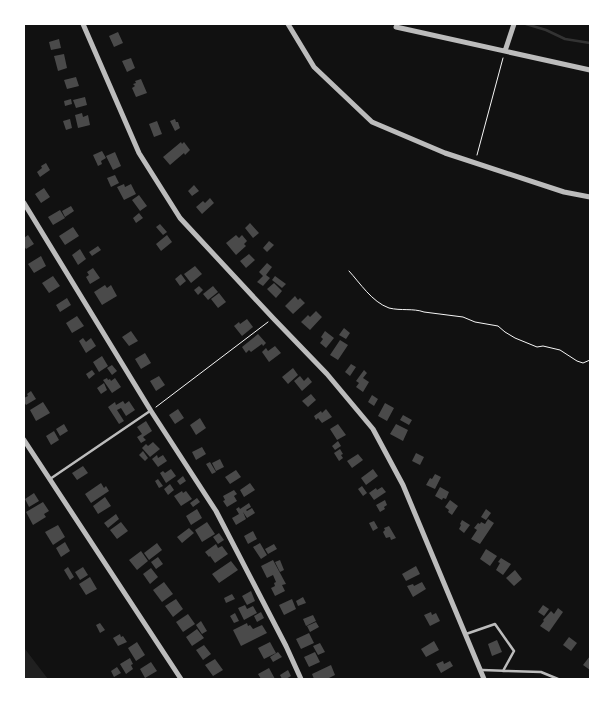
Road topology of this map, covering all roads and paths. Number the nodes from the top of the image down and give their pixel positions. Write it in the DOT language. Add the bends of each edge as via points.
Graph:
graph roads {
  1 [pos="83,24"];
  2 [pos="288,24"];
  3 [pos="514,24"];
  4 [pos="396,27"];
  5 [pos="505,51"];
  6 [pos="590,70"];
  7 [pos="475,163"];
  8 [pos="590,197"];
  9 [pos="24,203"];
  10 [pos="349,271"];
  11 [pos="273,318"];
  12 [pos="590,360"];
  13 [pos="151,411"];
  14 [pos="24,440"];
  15 [pos="50,479"];
  16 [pos="466,635"];
  17 [pos="480,670"];
  18 [pos="503,671"];
  19 [pos="181,679"];
  20 [pos="301,679"];
  21 [pos="484,679"];
  22 [pos="558,679"];
  1 -- 11 [label="street" via="139,153 180,218"];
  2 -- 7 [label="street" via="314,66 372,122"];
  3 -- 5 [label="street"];
  4 -- 5 [label="street"];
  5 -- 6 [label="street"];
  5 -- 7 [label="path"];
  7 -- 8 [label="street" via="564,192"];
  9 -- 13 [label="street"];
  10 -- 12 [label="path" via="376,301 390,308 418,310 498,326 515,338 537,347 560,350 584,363"];
  11 -- 13 [label="path"];
  11 -- 16 [label="street" via="327,374 373,429 403,485"];
  13 -- 15 [label="lane"];
  13 -- 20 [label="street" via="216,511"];
  14 -- 15 [label="street"];
  15 -- 19 [label="street"];
  16 -- 17 [label="street"];
  16 -- 18 [label="lane" via="495,624 514,650"];
  17 -- 18 [label="lane"];
  17 -- 21 [label="street"];
  18 -- 22 [label="lane" via="540,672"];
}
